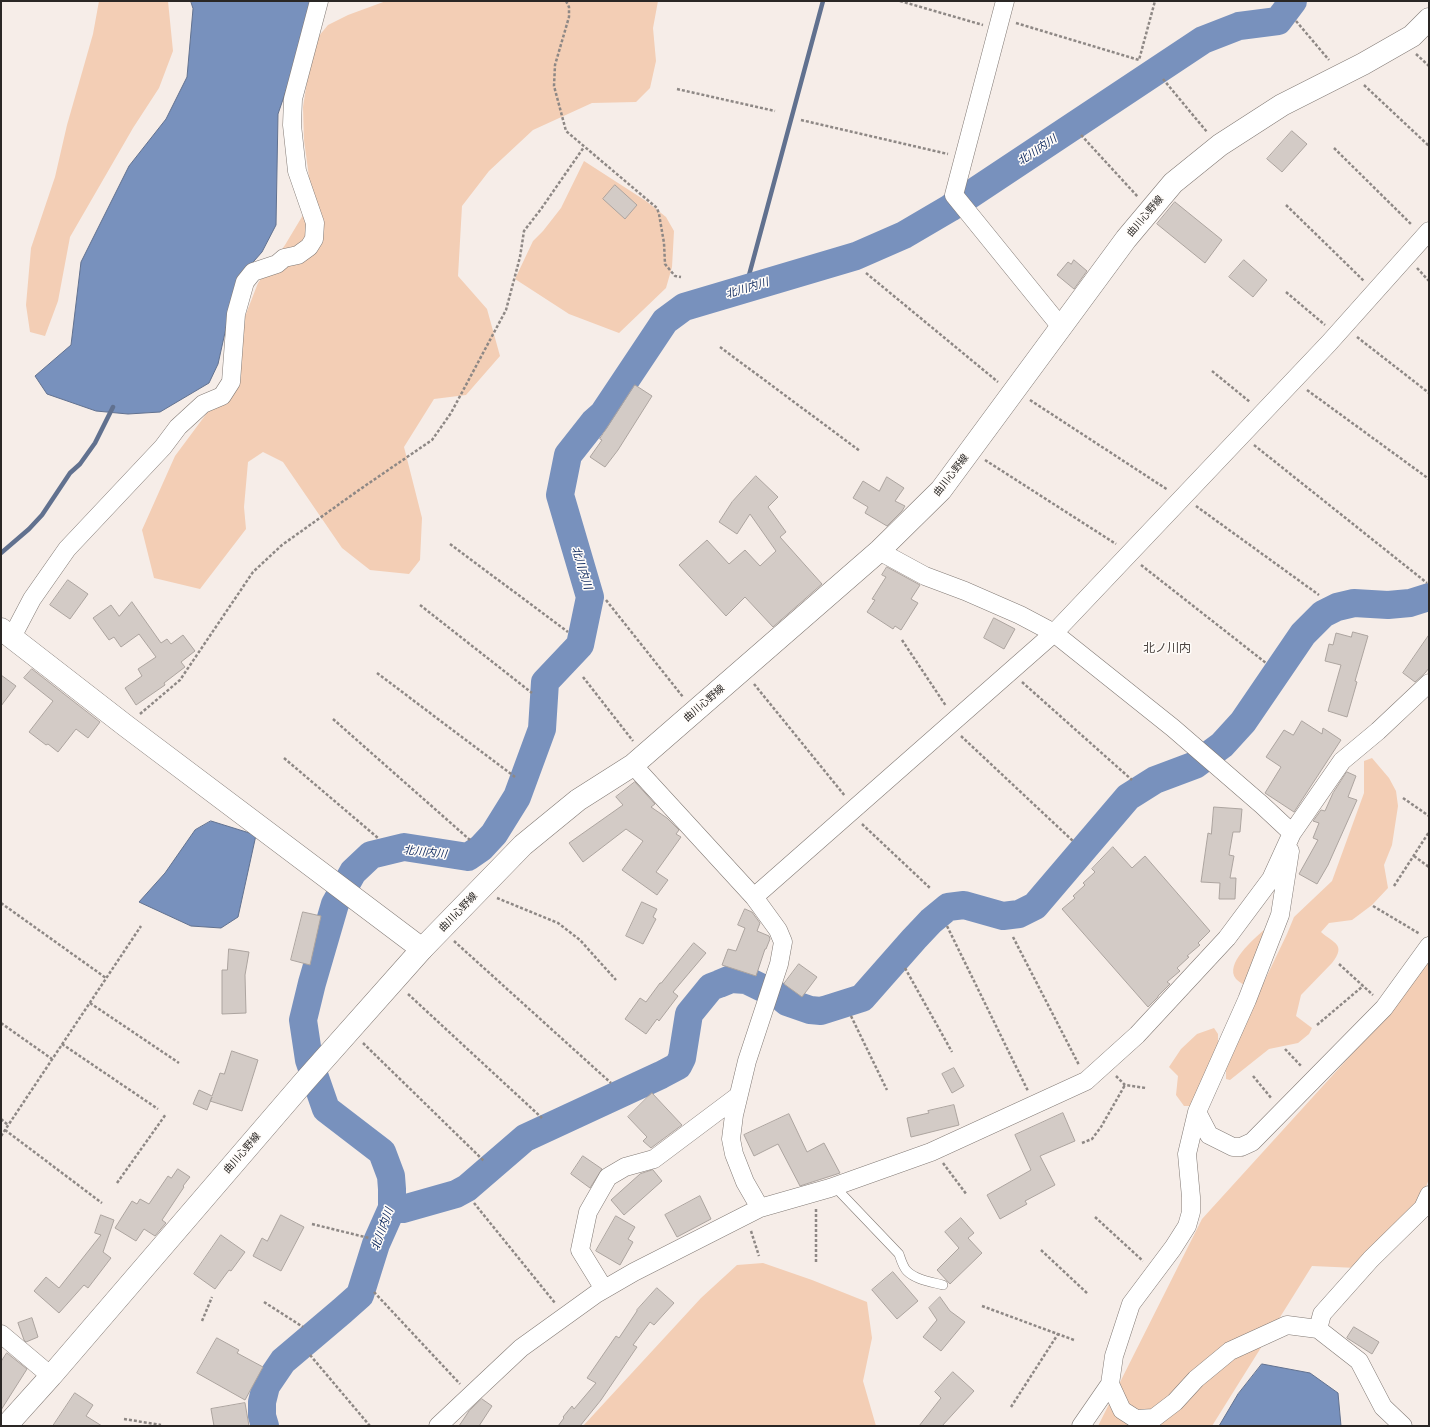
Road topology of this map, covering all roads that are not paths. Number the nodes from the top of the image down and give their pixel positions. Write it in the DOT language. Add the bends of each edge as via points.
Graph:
graph roads {
  1 [pos="319,1"];
  2 [pos="1006,1"];
  3 [pos="1429,19"];
  4 [pos="1421,228"];
  5 [pos="1061,327"];
  6 [pos="879,551"];
  7 [pos="1054,633"];
  8 [pos="5,636"];
  9 [pos="1429,683"];
  10 [pos="633,765"];
  11 [pos="1292,833"];
  12 [pos="754,897"];
  13 [pos="1427,942"];
  14 [pos="422,949"];
  15 [pos="738,1096"];
  16 [pos="1197,1112"];
  17 [pos="835,1187"];
  18 [pos="1429,1195"];
  19 [pos="760,1208"];
  20 [pos="943,1285"];
  21 [pos="604,1289"];
  22 [pos="1318,1329"];
  23 [pos="1,1334"];
  24 [pos="51,1376"];
  25 [pos="1110,1384"];
  26 [pos="11,1424"];
  27 [pos="438,1426"];
  28 [pos="1081,1426"];
  29 [pos="1403,1426"];
  1 -- 8 [label="street" via="293,99 292,125 297,171 315,224 314,239 309,247 298,255 284,258 277,264 253,272 245,282 236,314 231,382 222,396 203,404 178,427 163,447 67,549"];
  2 -- 5 [label="street" via="954,195"];
  3 -- 5 [label="main road, 曲川心野線" via="1412,36 1363,64 1282,104 1220,145 1174,183 1126,239"];
  4 -- 7 [label="street" via="1329,343"];
  5 -- 6 [label="main road, 曲川心野線" via="941,490"];
  6 -- 7 [label="street" via="925,576 1020,615"];
  6 -- 10 [label="main road, 曲川心野線"];
  7 -- 11 [label="street" via="1173,728"];
  7 -- 12 [label="street"];
  8 -- 14 [label="main road"];
  9 -- 11 [label="street" via="1342,761"];
  10 -- 12 [label="street"];
  10 -- 14 [label="main road, 曲川心野線" via="578,800 523,845"];
  11 -- 16 [label="street" via="1280,915 1247,1000"];
  11 -- 17 [label="street" via="1271,879 1227,938 1137,1035 1086,1081 931,1152"];
  12 -- 15 [label="street" via="778,930 783,942 779,964"];
  13 -- 16 [label="street" via="1384,1008 1252,1142 1241,1147 1233,1147 1209,1135"];
  14 -- 24 [label="main road, 曲川心野線" via="302,1083"];
  15 -- 19 [label="street" via="731,1139 745,1182"];
  15 -- 21 [label="street" via="654,1159 625,1167 608,1177 588,1212 580,1250"];
  16 -- 25 [label="street" via="1187,1154 1191,1197 1191,1212 1187,1226 1131,1304 1114,1356"];
  17 -- 19 [label="street"];
  17 -- 20 [label="lane" via="899,1254 908,1272"];
  18 -- 22 [label="street" via="1423,1208 1371,1258 1322,1314"];
  19 -- 21 [label="street"];
  21 -- 27 [label="street" via="521,1348"];
  22 -- 25 [label="street" via="1287,1324 1230,1351 1154,1418 1136,1419 1122,1410"];
  22 -- 29 [label="street" via="1359,1361 1383,1407"];
  23 -- 24 [label="street"];
  24 -- 26 [label="main road, 曲川心野線"];
  25 -- 28 [label="street"];
}
